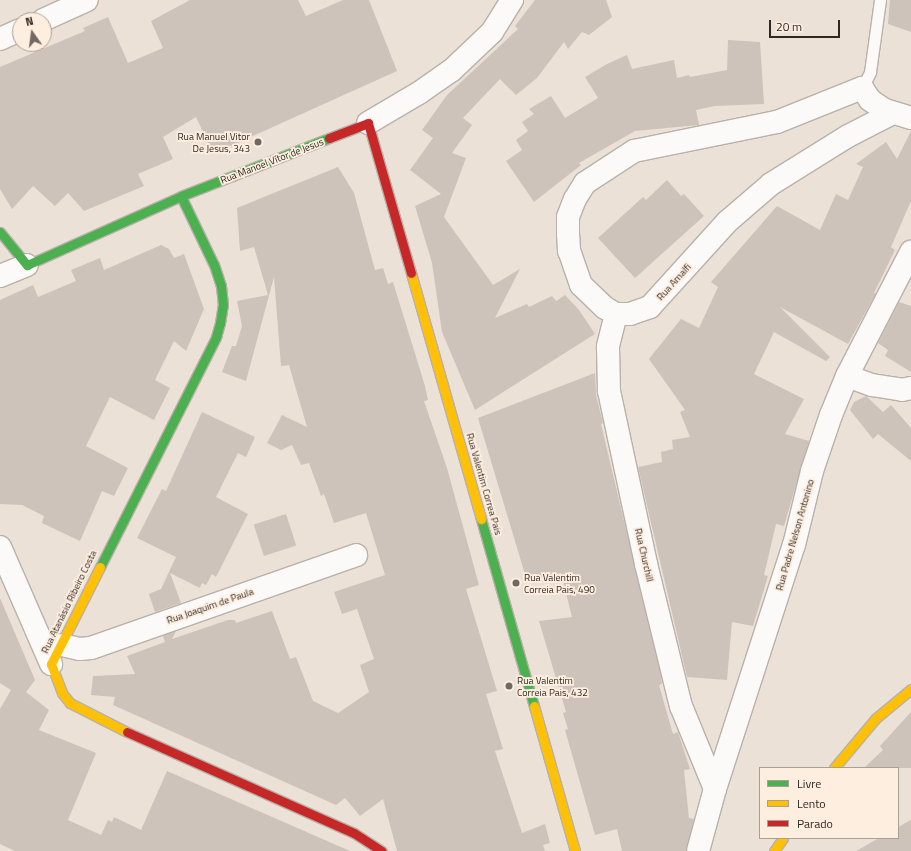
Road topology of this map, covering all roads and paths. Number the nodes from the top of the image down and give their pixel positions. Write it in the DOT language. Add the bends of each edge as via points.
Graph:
graph roads {
  1 [pos="87,0"];
  2 [pos="512,0"];
  3 [pos="880,0"];
  4 [pos="52,16"];
  5 [pos="12,34"];
  6 [pos="0,39"];
  7 [pos="862,88"];
  8 [pos="902,116"];
  9 [pos="368,123"];
  10 [pos="181,196"];
  11 [pos="0,232"];
  12 [pos="911,252"];
  13 [pos="27,265"];
  14 [pos="0,276"];
  15 [pos="616,314"];
  16 [pos="848,376"];
  17 [pos="911,388"];
  18 [pos="0,546"];
  19 [pos="356,555"];
  20 [pos="62,645"];
  21 [pos="51,664"];
  22 [pos="911,688"];
  23 [pos="835,767"];
  24 [pos="715,789"];
  25 [pos="782,839"];
  26 [pos="382,851"];
  27 [pos="575,851"];
  28 [pos="698,851"];
  29 [pos="774,851"];
  1 -- 4 [label="street"];
  2 -- 9 [label="street, Rua Manoel Vítor de Jesus" via="492,32 451,71 419,94"];
  3 -- 7 [label="lane" via="870,72"];
  5 -- 6 [label="street"];
  7 -- 8 [label="street" via="876,105"];
  7 -- 15 [label="street" via="777,122 634,151 585,183 568,217 569,251 581,285 605,308"];
  8 -- 15 [label="street, Rua Amalfi" via="848,136 771,184 727,222 650,307 630,314"];
  9 -- 10 [label="street, Rua Manoel Vítor de Jesus"];
  9 -- 27 [label="street, Rua Valentim Correa Pais"];
  10 -- 13 [label="street, Rua Manoel Vítor de Jesus"];
  10 -- 20 [label="street, Rua Atanásio Ribeiro Costa" via="214,265 221,286 223,305 220,323 216,337 78,608"];
  11 -- 13 [label="street"];
  12 -- 16 [label="street, Rua Padre Nelson Antonino"];
  13 -- 14 [label="street, Rua Manoel Vítor de Jesus"];
  15 -- 24 [label="street, Rua Churchill" via="607,358 613,406 646,564 681,706"];
  16 -- 17 [label="street" via="872,385 902,390"];
  16 -- 24 [label="street, Rua Padre Nelson Antonino" via="812,471 794,545"];
  18 -- 21 [label="street"];
  19 -- 20 [label="street, Rua Joaquim de Paula" via="91,648 80,649"];
  20 -- 21 [label="street, Rua Atanásio Ribeiro Costa"];
  21 -- 26 [label="street, Rua Atanásio Ribeiro Costa" via="62,693 70,703 95,718 354,833"];
  22 -- 23 [label="street" via="876,718"];
  24 -- 28 [label="street, Rua Padre Nelson Antonino"];
  25 -- 29 [label="street"];
}
